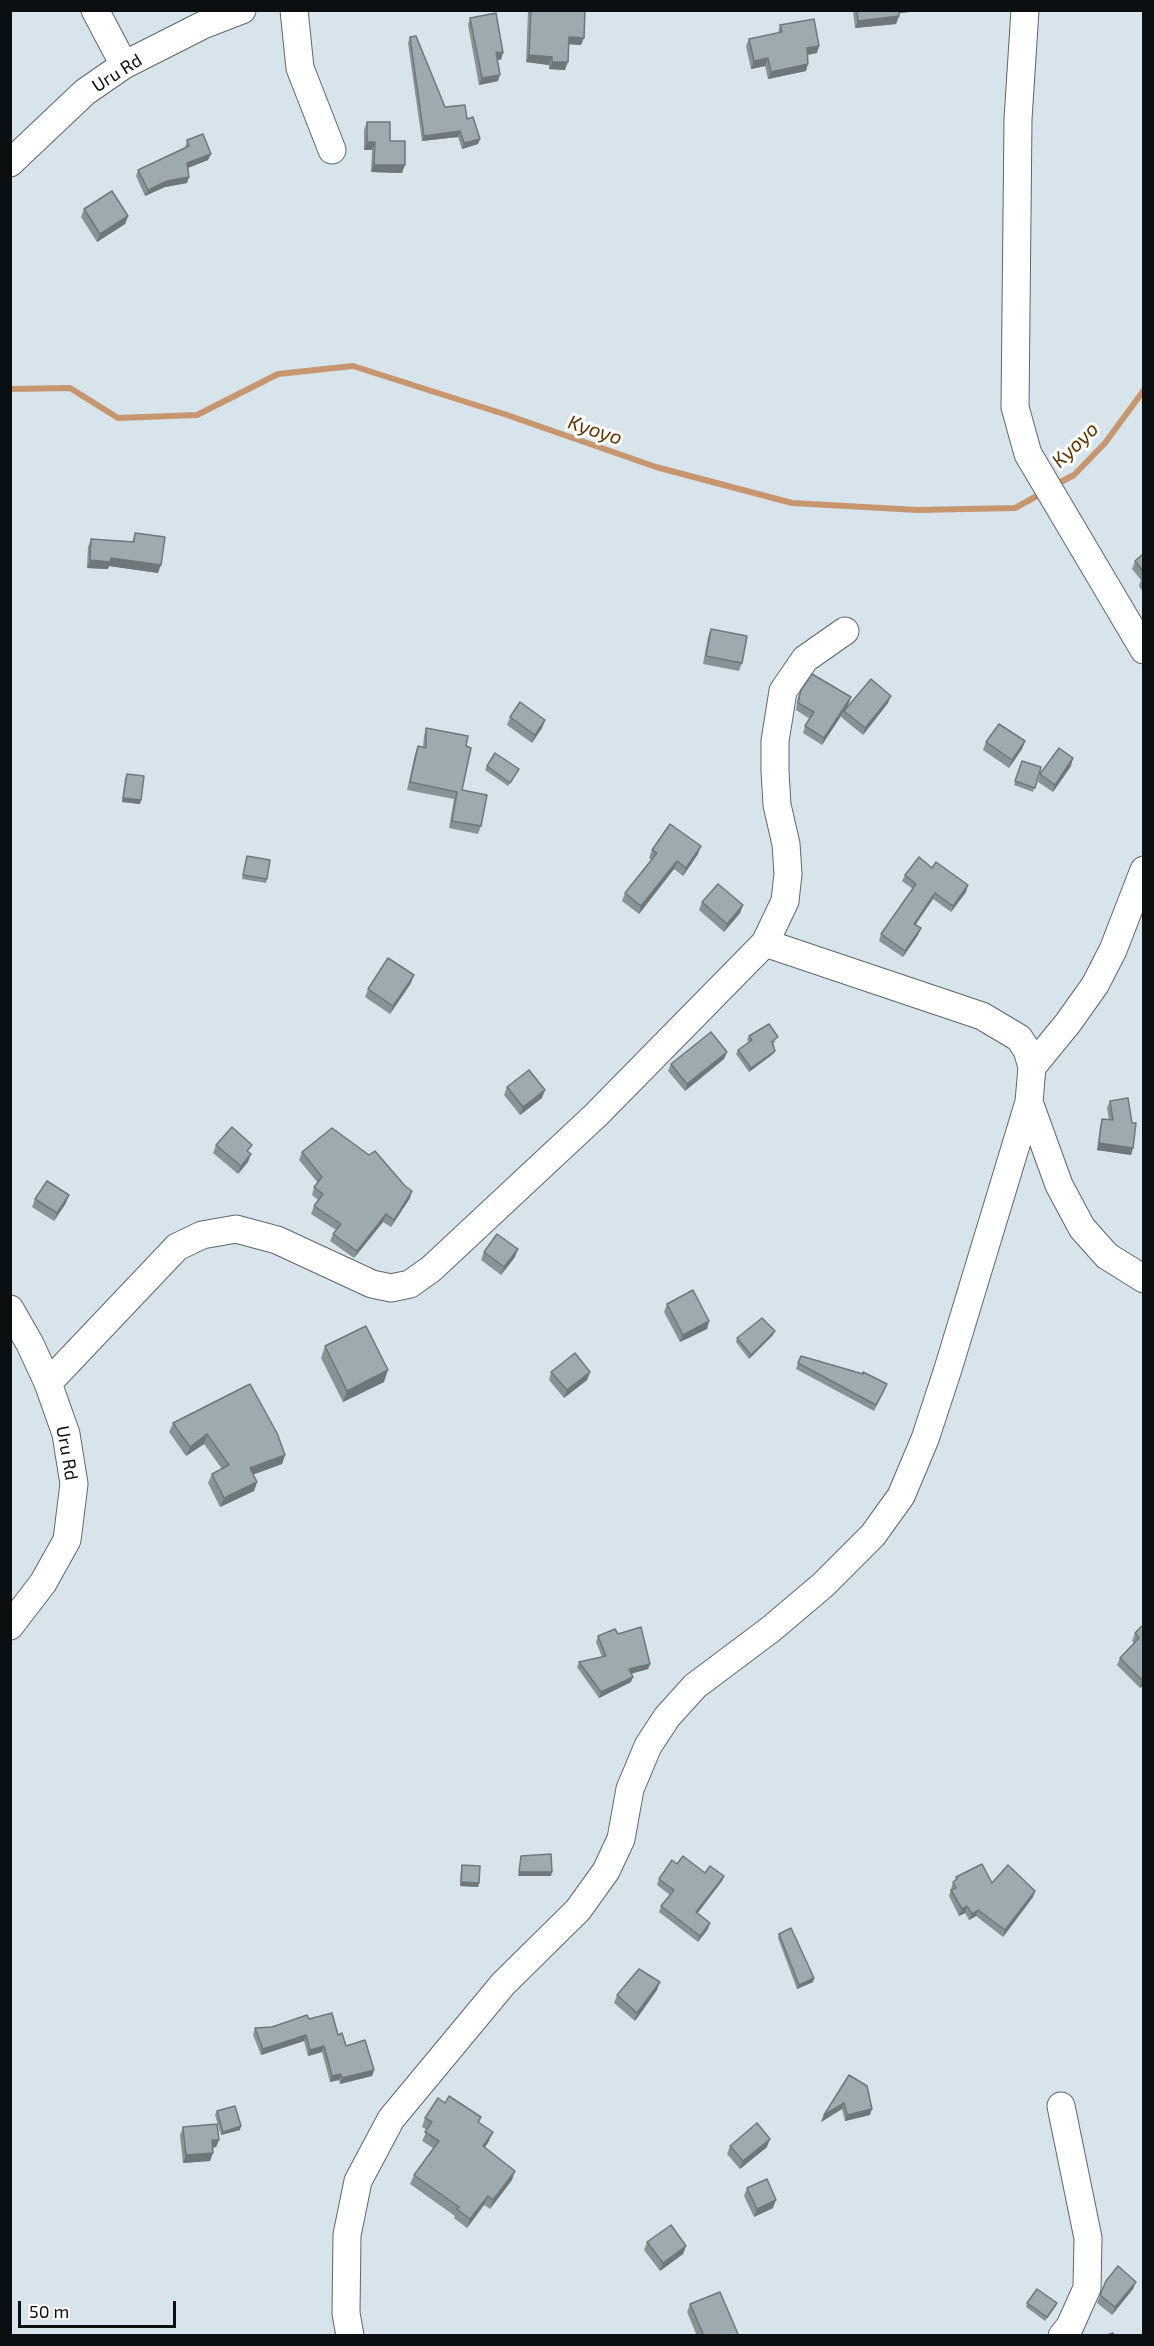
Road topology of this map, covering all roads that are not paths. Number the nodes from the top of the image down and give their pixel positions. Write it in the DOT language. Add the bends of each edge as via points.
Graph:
graph roads {
  1 [pos="95,10"];
  2 [pos="242,10"];
  3 [pos="294,10"];
  4 [pos="1025,10"];
  5 [pos="124,66"];
  6 [pos="332,150"];
  7 [pos="10,163"];
  8 [pos="845,631"];
  9 [pos="1143,650"];
  10 [pos="1143,870"];
  11 [pos="765,944"];
  12 [pos="1032,1067"];
  13 [pos="1029,1102"];
  14 [pos="1143,1279"];
  15 [pos="10,1309"];
  16 [pos="48,1383"];
  17 [pos="10,1626"];
  18 [pos="1061,2106"];
  19 [pos="350,2336"];
  20 [pos="1062,2336"];
  1 -- 5 [label="street"];
  2 -- 5 [label="street, Uru Rd"];
  3 -- 6 [label="street" via="300,68"];
  4 -- 9 [label="street" via="1018,119 1015,407 1028,454"];
  5 -- 7 [label="street, Uru Rd" via="85,92"];
  8 -- 11 [label="street" via="805,659 783,691 775,771 788,874 785,901"];
  10 -- 12 [label="street" via="1113,950 1095,985"];
  11 -- 12 [label="street" via="982,1016 1019,1038 1028,1050"];
  11 -- 16 [label="street" via="596,1115 431,1269 410,1284 391,1288 372,1284 277,1240 236,1229 202,1235 177,1247"];
  12 -- 13 [label="street"];
  13 -- 14 [label="street" via="1059,1185 1082,1228 1107,1256"];
  13 -- 19 [label="street" via="948,1369 901,1496 873,1535 823,1586 694,1686 667,1717 648,1746 630,1789 621,1839 606,1871 578,1910 503,1984 391,2119 358,2181 347,2235 346,2313"];
  15 -- 16 [label="street, Uru Rd"];
  16 -- 17 [label="street, Uru Rd" via="66,1434 74,1484 67,1540 43,1583"];
  18 -- 20 [label="street" via="1088,2238 1087,2288"];
}
